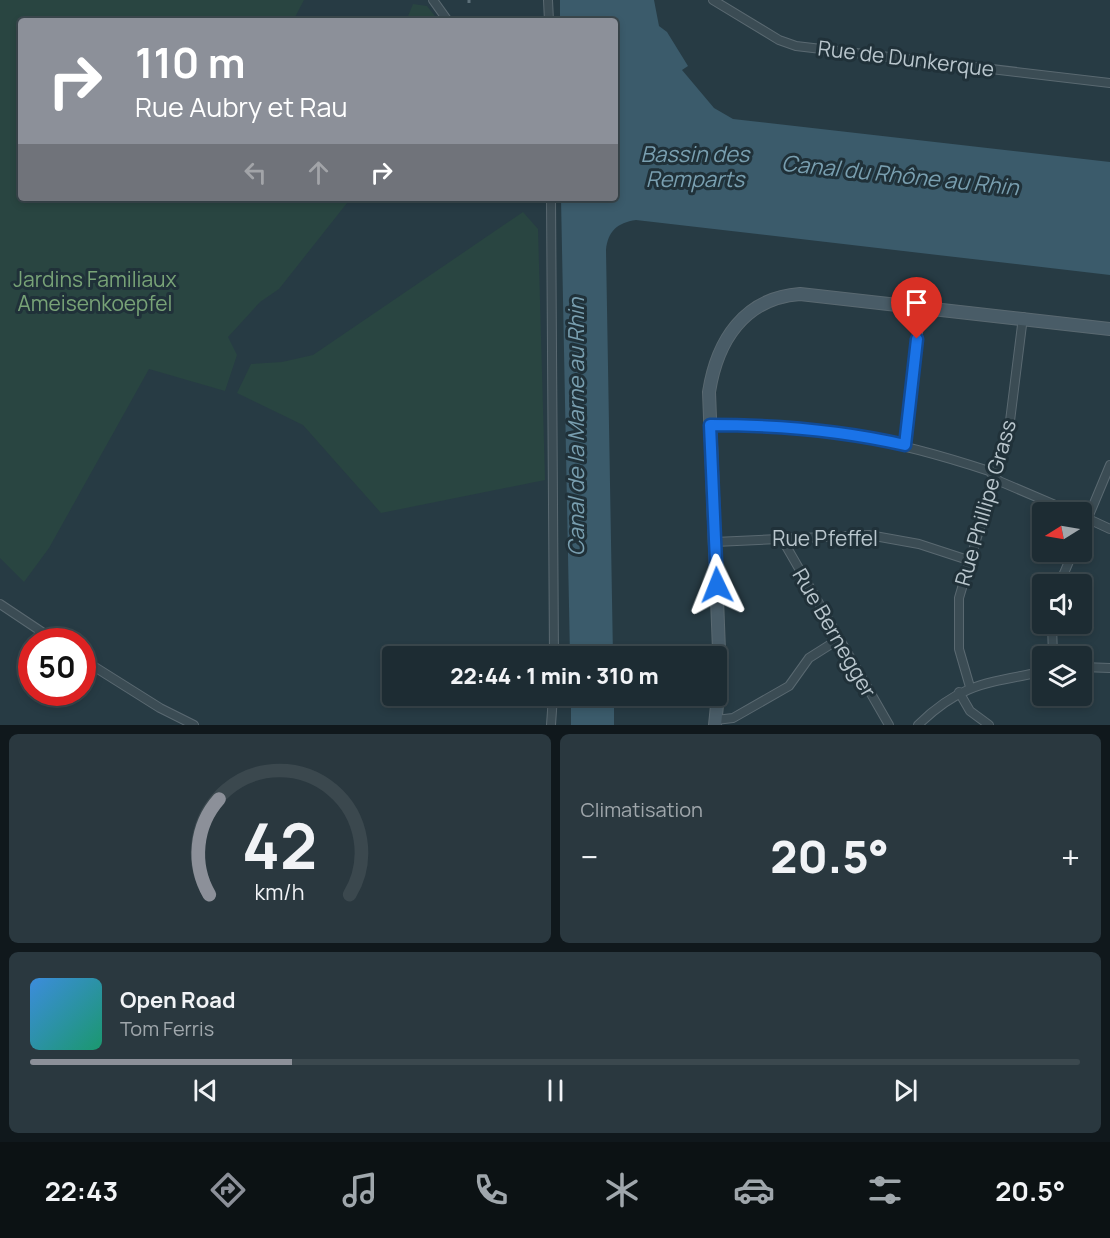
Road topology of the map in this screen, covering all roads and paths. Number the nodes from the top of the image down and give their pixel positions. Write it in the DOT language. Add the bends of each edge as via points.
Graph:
graph roads {
  1 [pos="433,0"];
  2 [pos="548,0"];
  3 [pos="713,0"];
  4 [pos="446,18"];
  5 [pos="549,18"];
  6 [pos="1110,83"];
  7 [pos="551,201"];
  8 [pos="921,307"];
  9 [pos="1023,317"];
  10 [pos="1110,329"];
  11 [pos="710,425"];
  12 [pos="905,445"];
  13 [pos="1110,465"];
  14 [pos="995,477"];
  15 [pos="1050,502"];
  16 [pos="1092,502"];
  17 [pos="1092,521"];
  18 [pos="1110,529"];
  19 [pos="782,539"];
  20 [pos="715,542"];
  21 [pos="968,560"];
  22 [pos="0,604"];
  23 [pos="36,628"];
  24 [pos="839,639"];
  25 [pos="554,646"];
  26 [pos="96,667"];
  27 [pos="1092,668"];
  28 [pos="1110,668"];
  29 [pos="1032,674"];
  30 [pos="970,687"];
  31 [pos="959,692"];
  32 [pos="552,706"];
  33 [pos="717,723"];
  34 [pos="194,725"];
  35 [pos="551,725"];
  36 [pos="889,725"];
  37 [pos="918,725"];
  38 [pos="988,725"];
  1 -- 4 [label="street"];
  2 -- 5 [label="street"];
  3 -- 6 [label="street, Rue de Dunkerque" via="796,46"];
  7 -- 25 [label="street"];
  8 -- 9 [label="main road"];
  8 -- 11 [label="main road" via="800,294 762,303 739,321 722,347 709,392"];
  8 -- 12 [label="street"];
  9 -- 10 [label="main road"];
  9 -- 14 [label="street, Rue Phillipe Grass" via="1009,429"];
  11 -- 12 [label="street" via="825,429"];
  11 -- 20 [label="main road"];
  12 -- 14 [label="street" via="989,471"];
  13 -- 16 [label="street"];
  14 -- 15 [label="street"];
  14 -- 21 [label="street, Rue Phillipe Grass"];
  17 -- 18 [label="street"];
  19 -- 20 [label="street, Rue Pfeffel"];
  19 -- 21 [label="street, Rue Pfeffel" via="869,535 919,544"];
  19 -- 24 [label="street, Rue Bernegger"];
  20 -- 33 [label="main road" via="720,676"];
  21 -- 30 [label="street, Rue Phillipe Grass" via="959,598 958,624 959,650"];
  22 -- 23 [label="street"];
  24 -- 33 [label="street" via="809,658 789,686"];
  24 -- 36 [label="street, Rue Bernegger"];
  26 -- 34 [label="street"];
  27 -- 28 [label="street"];
  29 -- 30 [label="street"];
  30 -- 31 [label="street"];
  31 -- 37 [label="street"];
  31 -- 38 [label="street" via="970,711"];
  32 -- 35 [label="street"];
}
